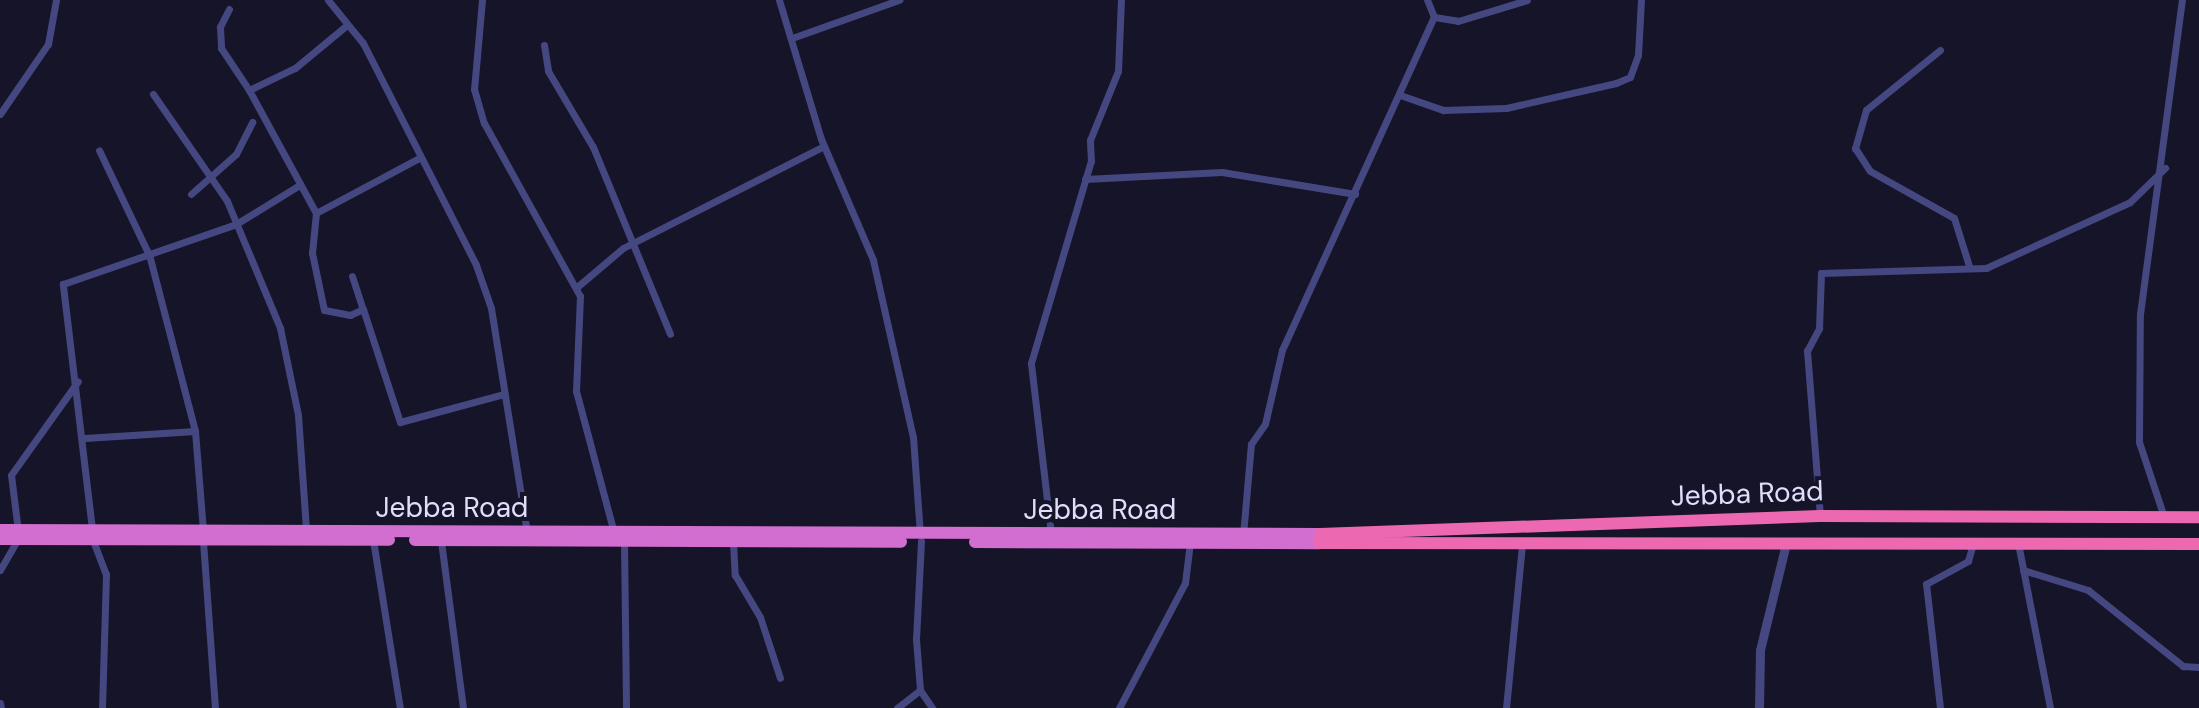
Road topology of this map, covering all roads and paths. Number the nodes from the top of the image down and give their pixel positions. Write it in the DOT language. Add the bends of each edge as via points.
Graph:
graph roads {
  1 [pos="56,0"];
  2 [pos="328,0"];
  3 [pos="482,0"];
  4 [pos="779,0"];
  5 [pos="899,0"];
  6 [pos="1121,0"];
  7 [pos="1427,0"];
  8 [pos="1527,0"];
  9 [pos="1641,0"];
  10 [pos="2182,0"];
  11 [pos="229,9"];
  12 [pos="1434,17"];
  13 [pos="347,25"];
  14 [pos="792,38"];
  15 [pos="544,45"];
  16 [pos="1940,50"];
  17 [pos="249,90"];
  18 [pos="153,94"];
  19 [pos="1400,95"];
  20 [pos="0,114"];
  21 [pos="252,122"];
  22 [pos="824,146"];
  23 [pos="99,150"];
  24 [pos="417,159"];
  25 [pos="2165,168"];
  26 [pos="213,177"];
  27 [pos="1085,179"];
  28 [pos="298,186"];
  29 [pos="191,194"];
  30 [pos="1355,194"];
  31 [pos="316,213"];
  32 [pos="236,224"];
  33 [pos="630,244"];
  34 [pos="149,255"];
  35 [pos="1969,266"];
  36 [pos="352,276"];
  37 [pos="577,287"];
  38 [pos="363,309"];
  39 [pos="670,334"];
  40 [pos="78,381"];
  41 [pos="504,394"];
  42 [pos="195,431"];
  43 [pos="85,438"];
  44 [pos="1820,516"];
  45 [pos="2164,517"];
  46 [pos="2199,517"];
  47 [pos="0,530"];
  48 [pos="306,530"];
  49 [pos="527,532"];
  50 [pos="92,534"];
  51 [pos="1051,534"];
  52 [pos="18,535"];
  53 [pos="1243,535"];
  54 [pos="203,536"];
  55 [pos="619,537"];
  56 [pos="920,538"];
  57 [pos="0,539"];
  58 [pos="1319,539"];
  59 [pos="373,540"];
  60 [pos="441,541"];
  61 [pos="733,542"];
  62 [pos="1190,542"];
  63 [pos="1786,543"];
  64 [pos="1973,543"];
  65 [pos="2018,543"];
  66 [pos="1522,544"];
  67 [pos="2199,544"];
  68 [pos="0,570"];
  69 [pos="2023,570"];
  70 [pos="2199,667"];
  71 [pos="780,678"];
  72 [pos="920,690"];
  73 [pos="911,696"];
  74 [pos="102,708"];
  75 [pos="215,708"];
  76 [pos="400,708"];
  77 [pos="463,708"];
  78 [pos="626,708"];
  79 [pos="897,708"];
  80 [pos="911,708"];
  81 [pos="932,708"];
  82 [pos="1119,708"];
  83 [pos="1506,708"];
  84 [pos="1759,708"];
  85 [pos="1940,708"];
  86 [pos="2050,708"];
  1 -- 20 [label="street" via="48,44"];
  2 -- 13 [label="street"];
  3 -- 37 [label="street" via="474,89 484,123"];
  4 -- 14 [label="street"];
  5 -- 14 [label="street"];
  6 -- 27 [label="street" via="1118,71 1090,140"];
  7 -- 12 [label="street"];
  8 -- 12 [label="street" via="1458,21"];
  9 -- 19 [label="street" via="1638,55 1630,77 1616,83 1506,108 1443,110"];
  10 -- 25 [label="street"];
  11 -- 17 [label="street" via="221,48"];
  12 -- 19 [label="street"];
  13 -- 17 [label="street" via="295,68"];
  13 -- 24 [label="street" via="363,43"];
  14 -- 22 [label="street"];
  15 -- 33 [label="street" via="548,71 593,147"];
  16 -- 35 [label="street" via="1866,110 1855,148 1870,171 1954,218"];
  17 -- 28 [label="street"];
  18 -- 26 [label="street"];
  19 -- 30 [label="street"];
  21 -- 26 [label="street"];
  22 -- 33 [label="street"];
  22 -- 56 [label="street" via="873,260 913,437"];
  23 -- 34 [label="street"];
  24 -- 31 [label="street"];
  24 -- 41 [label="street" via="476,265 491,308"];
  25 -- 35 [label="street" via="2130,202 1986,268"];
  25 -- 45 [label="street" via="2143,281 2139,442"];
  26 -- 29 [label="street"];
  26 -- 32 [label="street"];
  27 -- 30 [label="street" via="1208,172"];
  27 -- 51 [label="street" via="1031,363"];
  28 -- 31 [label="street"];
  28 -- 32 [label="street"];
  30 -- 53 [label="street" via="1282,350 1265,424 1251,444"];
  31 -- 38 [label="street" via="312,253 324,310 350,315"];
  32 -- 34 [label="street"];
  32 -- 48 [label="street" via="286,353"];
  33 -- 37 [label="street"];
  33 -- 39 [label="street"];
  34 -- 40 [label="street" via="63,284"];
  34 -- 42 [label="street"];
  35 -- 44 [label="street" via="1821,273 1819,328 1807,351"];
  36 -- 38 [label="street"];
  37 -- 55 [label="street" via="576,391"];
  38 -- 41 [label="street" via="400,422"];
  40 -- 43 [label="street"];
  40 -- 52 [label="street" via="11,475"];
  41 -- 49 [label="street"];
  42 -- 43 [label="street"];
  42 -- 54 [label="street"];
  43 -- 50 [label="street"];
  44 -- 45 [label="highway, Jebba Road"];
  44 -- 58 [label="highway, Jebba Road"];
  45 -- 46 [label="highway, Jebba Road"];
  47 -- 52 [label="highway, Jebba Road"];
  48 -- 49 [label="highway, Jebba Road"];
  48 -- 54 [label="highway, Jebba Road"];
  49 -- 55 [label="highway, Jebba Road"];
  50 -- 52 [label="highway, Jebba Road"];
  50 -- 54 [label="highway, Jebba Road"];
  50 -- 74 [label="street" via="106,574"];
  51 -- 53 [label="highway, Jebba Road"];
  51 -- 56 [label="highway, Jebba Road"];
  52 -- 57 [label="highway, Jebba Road"];
  52 -- 68 [label="street"];
  53 -- 58 [label="highway, Jebba Road"];
  54 -- 59 [label="highway, Jebba Road"];
  54 -- 75 [label="street"];
  55 -- 56 [label="highway, Jebba Road"];
  55 -- 60 [label="highway, Jebba Road"];
  55 -- 61 [label="highway, Jebba Road"];
  55 -- 78 [label="street"];
  56 -- 61 [label="highway, Jebba Road"];
  56 -- 62 [label="highway, Jebba Road"];
  56 -- 72 [label="street"];
  58 -- 62 [label="highway, Jebba Road"];
  58 -- 66 [label="highway, Jebba Road"];
  59 -- 60 [label="highway, Jebba Road"];
  59 -- 76 [label="street"];
  60 -- 77 [label="street"];
  61 -- 71 [label="street" via="735,575 760,617"];
  62 -- 82 [label="street" via="1185,583"];
  63 -- 64 [label="highway, Jebba Road"];
  63 -- 66 [label="highway, Jebba Road"];
  63 -- 84 [label="street" via="1760,650"];
  64 -- 65 [label="highway, Jebba Road"];
  64 -- 85 [label="street" via="1968,561 1926,584"];
  65 -- 67 [label="highway, Jebba Road"];
  65 -- 69 [label="street"];
  66 -- 83 [label="street"];
  69 -- 70 [label="street" via="2088,590 2183,666"];
  69 -- 86 [label="street"];
  72 -- 73 [label="street"];
  72 -- 81 [label="street"];
  73 -- 79 [label="street"];
  73 -- 80 [label="street"];
}
